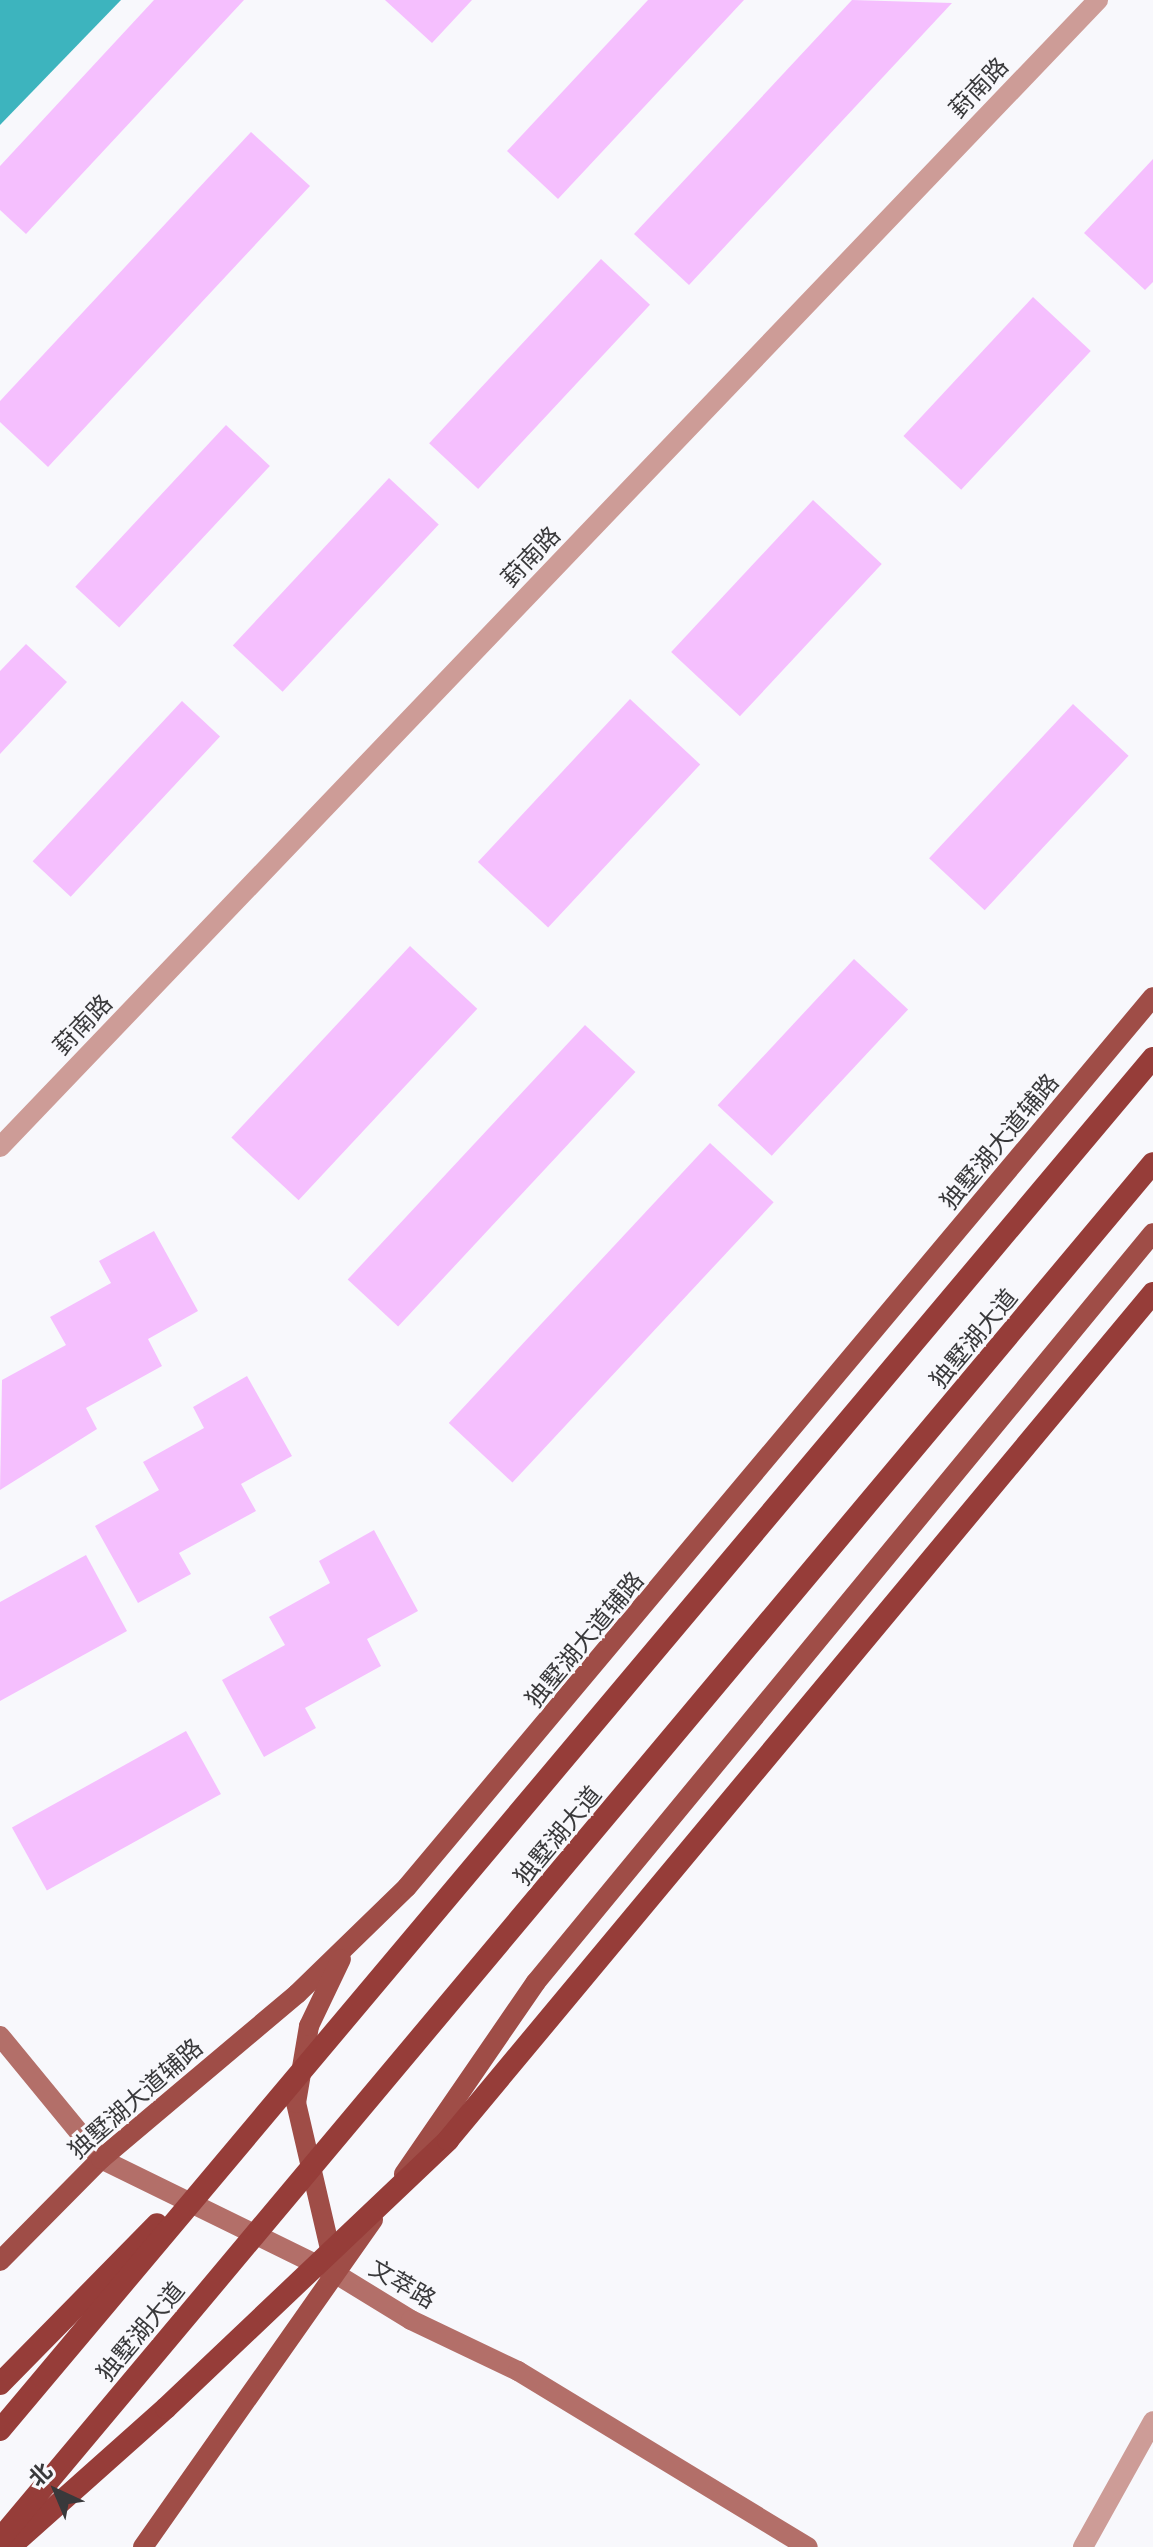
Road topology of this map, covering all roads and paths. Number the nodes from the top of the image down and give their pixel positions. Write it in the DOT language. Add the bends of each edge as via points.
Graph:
graph roads {
  1 [pos="1098,0"];
  2 [pos="1153,997"];
  3 [pos="1153,1058"];
  4 [pos="0,1147"];
  5 [pos="1153,1163"];
  6 [pos="1153,1233"];
  7 [pos="1153,1293"];
  8 [pos="346,1949"];
  9 [pos="0,2036"];
  10 [pos="284,2095"];
  11 [pos="101,2159"];
  12 [pos="0,2261"];
  13 [pos="336,2274"];
  14 [pos="0,2384"];
  15 [pos="1153,2421"];
  16 [pos="0,2430"];
  17 [pos="0,2539"];
  18 [pos="10,2547"];
  19 [pos="143,2547"];
  20 [pos="808,2547"];
  21 [pos="1083,2547"];
  1 -- 4 [label="street, 葑南路"];
  2 -- 8 [label="main road, 独墅湖大道辅路" via="471,1815"];
  3 -- 10 [label="highway, 独墅湖大道, bridge"];
  5 -- 17 [label="highway, 独墅湖大道, bridge"];
  6 -- 13 [label="main road" via="536,1982"];
  7 -- 18 [label="highway, bridge" via="448,2140"];
  8 -- 11 [label="main road, 独墅湖大道辅路"];
  8 -- 13 [label="main road" via="309,2026 296,2103"];
  9 -- 11 [label="main road, 文萃路"];
  10 -- 14 [label="highway, bridge"];
  10 -- 16 [label="highway, 独墅湖大道, bridge"];
  11 -- 12 [label="main road, 独墅湖大道辅路"];
  11 -- 13 [label="main road, 文萃路"];
  13 -- 19 [label="main road"];
  13 -- 20 [label="main road, 文萃路" via="411,2320 616,2426"];
  15 -- 21 [label="street"];
}
